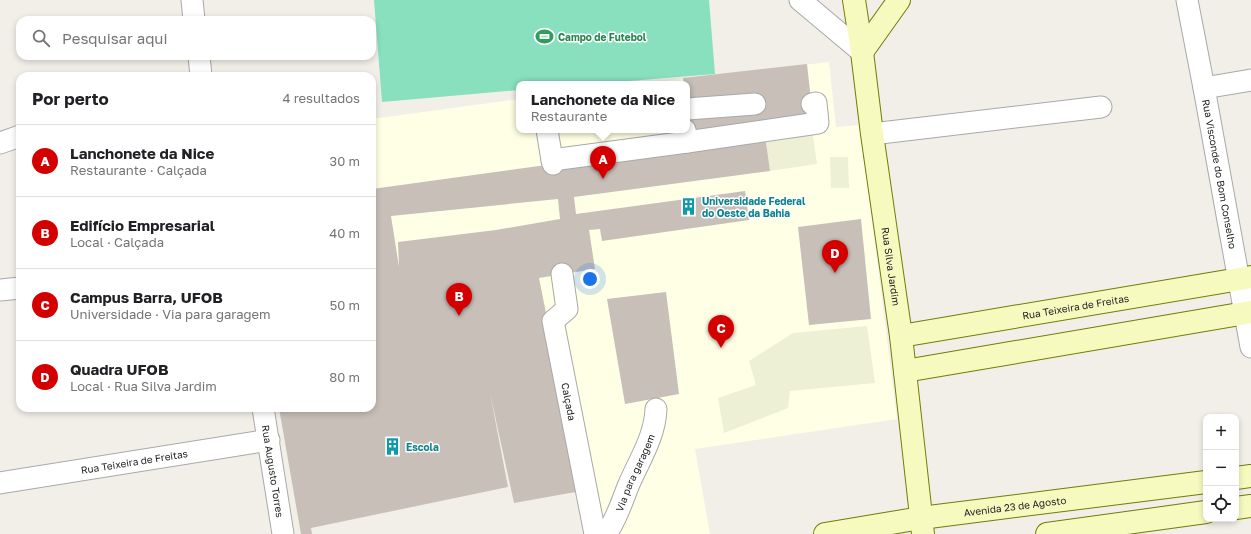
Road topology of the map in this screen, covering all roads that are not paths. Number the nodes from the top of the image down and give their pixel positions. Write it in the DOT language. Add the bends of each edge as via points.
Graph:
graph roads {
  1 [pos="192,0"];
  2 [pos="800,0"];
  3 [pos="899,0"];
  4 [pos="1187,0"];
  5 [pos="858,1"];
  6 [pos="194,16"];
  7 [pos="862,52"];
  8 [pos="199,60"];
  9 [pos="201,72"];
  10 [pos="1251,80"];
  11 [pos="1204,88"];
  12 [pos="812,104"];
  13 [pos="1101,107"];
  14 [pos="548,133"];
  15 [pos="872,134"];
  16 [pos="686,136"];
  17 [pos="16,137"];
  18 [pos="0,143"];
  19 [pos="562,274"];
  20 [pos="1245,278"];
  21 [pos="16,288"];
  22 [pos="0,290"];
  23 [pos="1248,313"];
  24 [pos="901,336"];
  25 [pos="1251,347"];
  26 [pos="905,371"];
  27 [pos="656,409"];
  28 [pos="264,412"];
  29 [pos="269,440"];
  30 [pos="1251,476"];
  31 [pos="1239,478"];
  32 [pos="1203,482"];
  33 [pos="0,483"];
  34 [pos="1251,506"];
  35 [pos="1239,508"];
  36 [pos="1203,512"];
  37 [pos="922,526"];
  38 [pos="284,534"];
  39 [pos="595,534"];
  40 [pos="606,534"];
  41 [pos="825,534"];
  42 [pos="1047,534"];
  1 -- 6 [label="street"];
  2 -- 7 [label="street"];
  3 -- 7 [label="street"];
  4 -- 11 [label="street, Rua Visconde do Bom Conselho"];
  5 -- 7 [label="street, Rua Silva Jardim"];
  7 -- 15 [label="street, Rua Silva Jardim"];
  8 -- 9 [label="street"];
  10 -- 11 [label="street"];
  11 -- 20 [label="street, Rua Visconde do Bom Conselho"];
  12 -- 16 [label="street" via="816,103 818,123"];
  13 -- 15 [label="street"];
  14 -- 16 [label="street" via="553,162"];
  15 -- 24 [label="street, Rua Silva Jardim"];
  17 -- 18 [label="street"];
  19 -- 39 [label="street, Calçada" via="567,309 554,321"];
  20 -- 23 [label="street, Rua Visconde do Bom Conselho"];
  20 -- 24 [label="street, Rua Teixeira de Freitas"];
  21 -- 22 [label="street"];
  23 -- 25 [label="street, Rua Visconde do Bom Conselho"];
  23 -- 26 [label="street"];
  24 -- 26 [label="street, Rua Silva Jardim"];
  26 -- 37 [label="street, Rua Silva Jardim"];
  27 -- 40 [label="street, Via para garagem" via="656,422 646,451"];
  28 -- 29 [label="street, Rua Augusto Torres"];
  29 -- 33 [label="street, Rua Teixeira de Freitas"];
  29 -- 38 [label="street, Rua Augusto Torres"];
  30 -- 31 [label="street"];
  32 -- 37 [label="street, Avenida 23 de Agosto"];
  34 -- 35 [label="street"];
  36 -- 42 [label="street"];
  37 -- 41 [label="street, Avenida 23 de Agosto"];
}
